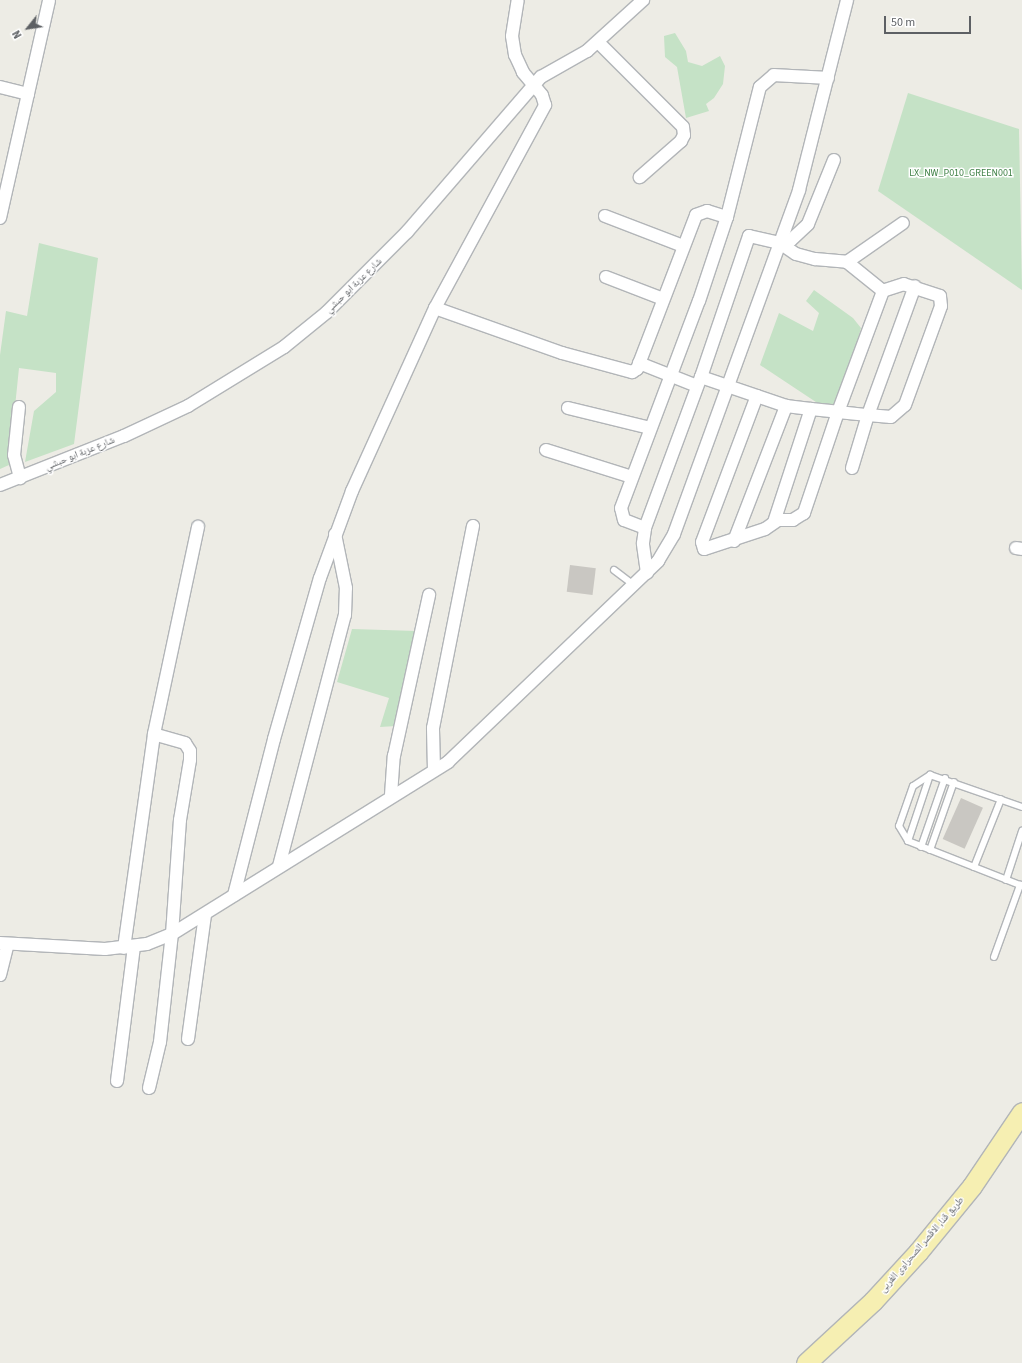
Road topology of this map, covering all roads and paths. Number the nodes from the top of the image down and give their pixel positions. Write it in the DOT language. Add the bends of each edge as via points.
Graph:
graph roads {
  1 [pos="49,0"];
  2 [pos="518,0"];
  3 [pos="643,0"];
  4 [pos="847,0"];
  5 [pos="598,42"];
  6 [pos="828,78"];
  7 [pos="533,85"];
  8 [pos="0,88"];
  9 [pos="28,94"];
  10 [pos="834,160"];
  11 [pos="640,176"];
  12 [pos="605,216"];
  13 [pos="727,217"];
  14 [pos="0,218"];
  15 [pos="903,223"];
  16 [pos="780,244"];
  17 [pos="683,246"];
  18 [pos="847,262"];
  19 [pos="606,277"];
  20 [pos="915,286"];
  21 [pos="883,291"];
  22 [pos="663,299"];
  23 [pos="435,308"];
  24 [pos="639,363"];
  25 [pos="671,376"];
  26 [pos="699,382"];
  27 [pos="728,387"];
  28 [pos="757,396"];
  29 [pos="786,406"];
  30 [pos="19,407"];
  31 [pos="568,408"];
  32 [pos="811,409"];
  33 [pos="838,412"];
  34 [pos="868,415"];
  35 [pos="650,428"];
  36 [pos="546,450"];
  37 [pos="852,468"];
  38 [pos="632,477"];
  39 [pos="20,478"];
  40 [pos="0,485"];
  41 [pos="774,522"];
  42 [pos="474,526"];
  43 [pos="198,527"];
  44 [pos="645,528"];
  45 [pos="335,534"];
  46 [pos="734,541"];
  47 [pos="614,570"];
  48 [pos="647,573"];
  49 [pos="634,585"];
  50 [pos="429,595"];
  51 [pos="154,734"];
  52 [pos="434,770"];
  53 [pos="930,775"];
  54 [pos="945,778"];
  55 [pos="954,782"];
  56 [pos="391,795"];
  57 [pos="1001,799"];
  58 [pos="1022,806"];
  59 [pos="1022,831"];
  60 [pos="908,842"];
  61 [pos="921,847"];
  62 [pos="930,850"];
  63 [pos="279,866"];
  64 [pos="974,868"];
  65 [pos="1006,880"];
  66 [pos="1021,886"];
  67 [pos="234,895"];
  68 [pos="206,915"];
  69 [pos="172,934"];
  70 [pos="4,944"];
  71 [pos="129,947"];
  72 [pos="994,957"];
  73 [pos="0,975"];
  74 [pos="188,1039"];
  75 [pos="117,1081"];
  76 [pos="149,1088"];
  77 [pos="1022,1112"];
  78 [pos="806,1363"];
  1 -- 9 [label="street"];
  2 -- 7 [label="street" via="512,36 515,55"];
  3 -- 5 [label="street, شارع عزبة ابو حبشي"];
  4 -- 6 [label="street"];
  5 -- 7 [label="street, شارع عزبة ابو حبشي" via="550,71"];
  5 -- 11 [label="street" via="683,127 684,135 681,141"];
  6 -- 13 [label="street" via="774,76 760,87"];
  6 -- 16 [label="street" via="805,169"];
  7 -- 23 [label="street" via="544,99 543,110"];
  7 -- 39 [label="street, شارع عزبة ابو حبشي" via="407,232 328,312 284,347 188,406 124,436"];
  8 -- 9 [label="street"];
  9 -- 14 [label="street"];
  10 -- 16 [label="street" via="808,224 791,240"];
  12 -- 17 [label="street"];
  13 -- 17 [label="street" via="701,211 696,215"];
  13 -- 25 [label="street"];
  15 -- 18 [label="street"];
  16 -- 18 [label="street" via="796,254"];
  16 -- 26 [label="street" via="749,236"];
  16 -- 27 [label="street"];
  17 -- 22 [label="street"];
  18 -- 21 [label="street"];
  19 -- 22 [label="street"];
  20 -- 21 [label="street" via="893,286"];
  20 -- 34 [label="street"];
  20 -- 34 [label="street" via="940,296 943,301 926,348 902,410 891,417"];
  21 -- 33 [label="street"];
  22 -- 24 [label="street"];
  23 -- 24 [label="street" via="526,341 626,372 637,369"];
  23 -- 45 [label="street"];
  24 -- 25 [label="street"];
  25 -- 26 [label="street"];
  25 -- 35 [label="street"];
  26 -- 27 [label="street"];
  26 -- 44 [label="street"];
  27 -- 28 [label="street"];
  27 -- 48 [label="street" via="674,534"];
  28 -- 29 [label="street"];
  28 -- 46 [label="street" via="702,546 708,549"];
  29 -- 32 [label="street"];
  29 -- 46 [label="street"];
  30 -- 39 [label="street" via="14,456"];
  31 -- 35 [label="street"];
  32 -- 33 [label="street"];
  32 -- 41 [label="street"];
  33 -- 34 [label="street"];
  33 -- 41 [label="street" via="804,513 793,520"];
  34 -- 37 [label="street"];
  35 -- 38 [label="street"];
  36 -- 38 [label="street"];
  38 -- 44 [label="street" via="621,514 629,524"];
  39 -- 40 [label="street, شارع عزبة ابو حبشي"];
  41 -- 46 [label="street" via="765,529"];
  42 -- 52 [label="street" via="433,728"];
  43 -- 51 [label="street"];
  44 -- 48 [label="street" via="642,543"];
  45 -- 63 [label="street" via="346,588 345,615"];
  45 -- 67 [label="street" via="274,740"];
  47 -- 49 [label="lane"];
  48 -- 49 [label="street"];
  49 -- 52 [label="street" via="460,752"];
  50 -- 56 [label="street" via="394,756"];
  51 -- 69 [label="street" via="177,738 190,750 176,848"];
  51 -- 71 [label="street"];
  52 -- 56 [label="street"];
  53 -- 54 [label="lane"];
  53 -- 60 [label="lane"];
  53 -- 60 [label="lane" via="916,783 900,817 900,831"];
  54 -- 55 [label="lane"];
  54 -- 61 [label="lane"];
  55 -- 57 [label="lane"];
  55 -- 62 [label="lane"];
  56 -- 63 [label="street"];
  57 -- 58 [label="lane"];
  57 -- 64 [label="lane"];
  59 -- 65 [label="lane"];
  60 -- 61 [label="lane"];
  61 -- 62 [label="lane"];
  62 -- 64 [label="lane"];
  63 -- 67 [label="street"];
  64 -- 65 [label="lane"];
  65 -- 66 [label="lane"];
  66 -- 72 [label="lane"];
  67 -- 68 [label="street"];
  68 -- 69 [label="street"];
  68 -- 74 [label="street"];
  69 -- 71 [label="street"];
  69 -- 76 [label="street" via="160,1042"];
  70 -- 71 [label="street" via="73,950"];
  70 -- 73 [label="street"];
  71 -- 75 [label="street"];
  77 -- 78 [label="main road, طريق قنا, الاقصر الصحراوى الغربى" via="972,1186 923,1247 873,1300"];
}
